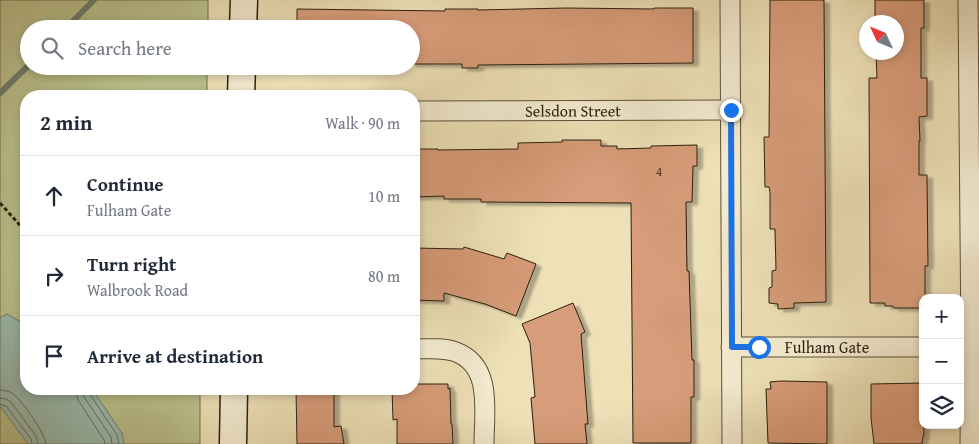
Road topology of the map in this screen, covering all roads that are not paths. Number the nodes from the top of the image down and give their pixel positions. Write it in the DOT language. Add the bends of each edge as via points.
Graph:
graph roads {
  1 [pos="244,0"];
  2 [pos="730,0"];
  3 [pos="968,0"];
  4 [pos="243,20"];
  5 [pos="242,75"];
  6 [pos="242,90"];
  7 [pos="974,99"];
  8 [pos="731,110"];
  9 [pos="420,111"];
  10 [pos="732,347"];
  11 [pos="919,347"];
  12 [pos="970,347"];
  13 [pos="420,349"];
  14 [pos="234,395"];
  15 [pos="233,444"];
  16 [pos="484,444"];
  17 [pos="732,444"];
  18 [pos="970,444"];
  1 -- 4 [label="street"];
  2 -- 8 [label="street"];
  3 -- 7 [label="street"];
  5 -- 6 [label="street"];
  7 -- 12 [label="street"];
  8 -- 9 [label="street, Selsdon Street"];
  8 -- 10 [label="street"];
  10 -- 11 [label="street, Fulham Gate"];
  10 -- 17 [label="street"];
  12 -- 18 [label="street"];
  13 -- 16 [label="street" via="455,352 468,358 477,368 483,382"];
  14 -- 15 [label="street"];
}
